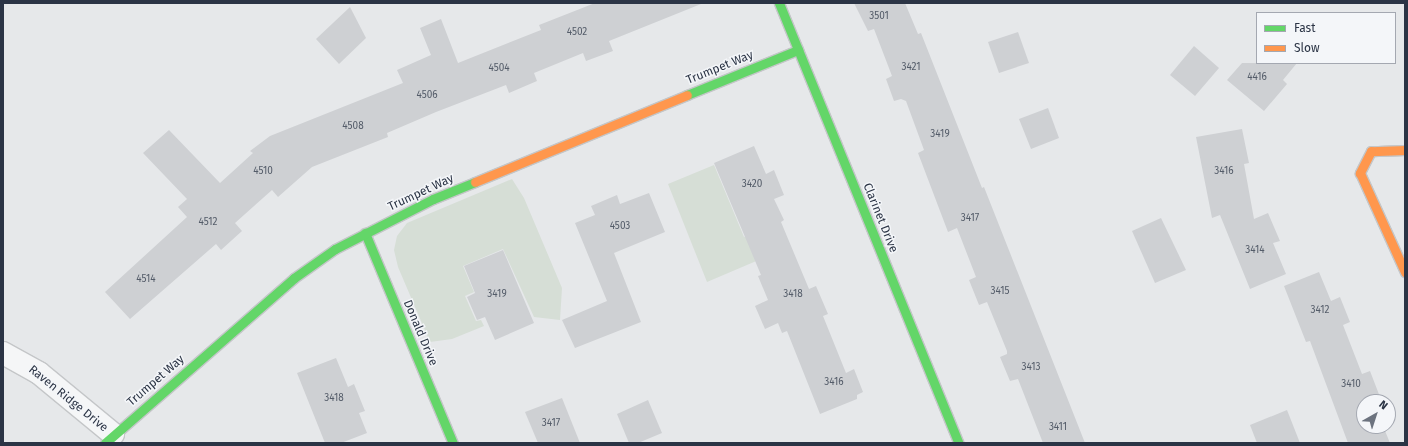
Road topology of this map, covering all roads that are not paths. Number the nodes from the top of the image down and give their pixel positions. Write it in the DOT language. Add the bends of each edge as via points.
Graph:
graph roads {
  1 [pos="779,3"];
  2 [pos="798,50"];
  3 [pos="1405,150"];
  4 [pos="365,233"];
  5 [pos="1405,272"];
  6 [pos="3,353"];
  7 [pos="109,439"];
  8 [pos="453,443"];
  9 [pos="959,443"];
  1 -- 2 [label="street, Clarinet Drive"];
  2 -- 4 [label="street, Trumpet Way" via="433,199"];
  2 -- 9 [label="street, Clarinet Drive"];
  3 -- 5 [label="street" via="1371,152 1360,173"];
  4 -- 7 [label="street, Trumpet Way" via="335,249 294,278"];
  4 -- 8 [label="street, Donald Drive"];
  6 -- 7 [label="street, Raven Ridge Drive" via="39,373"];
}
